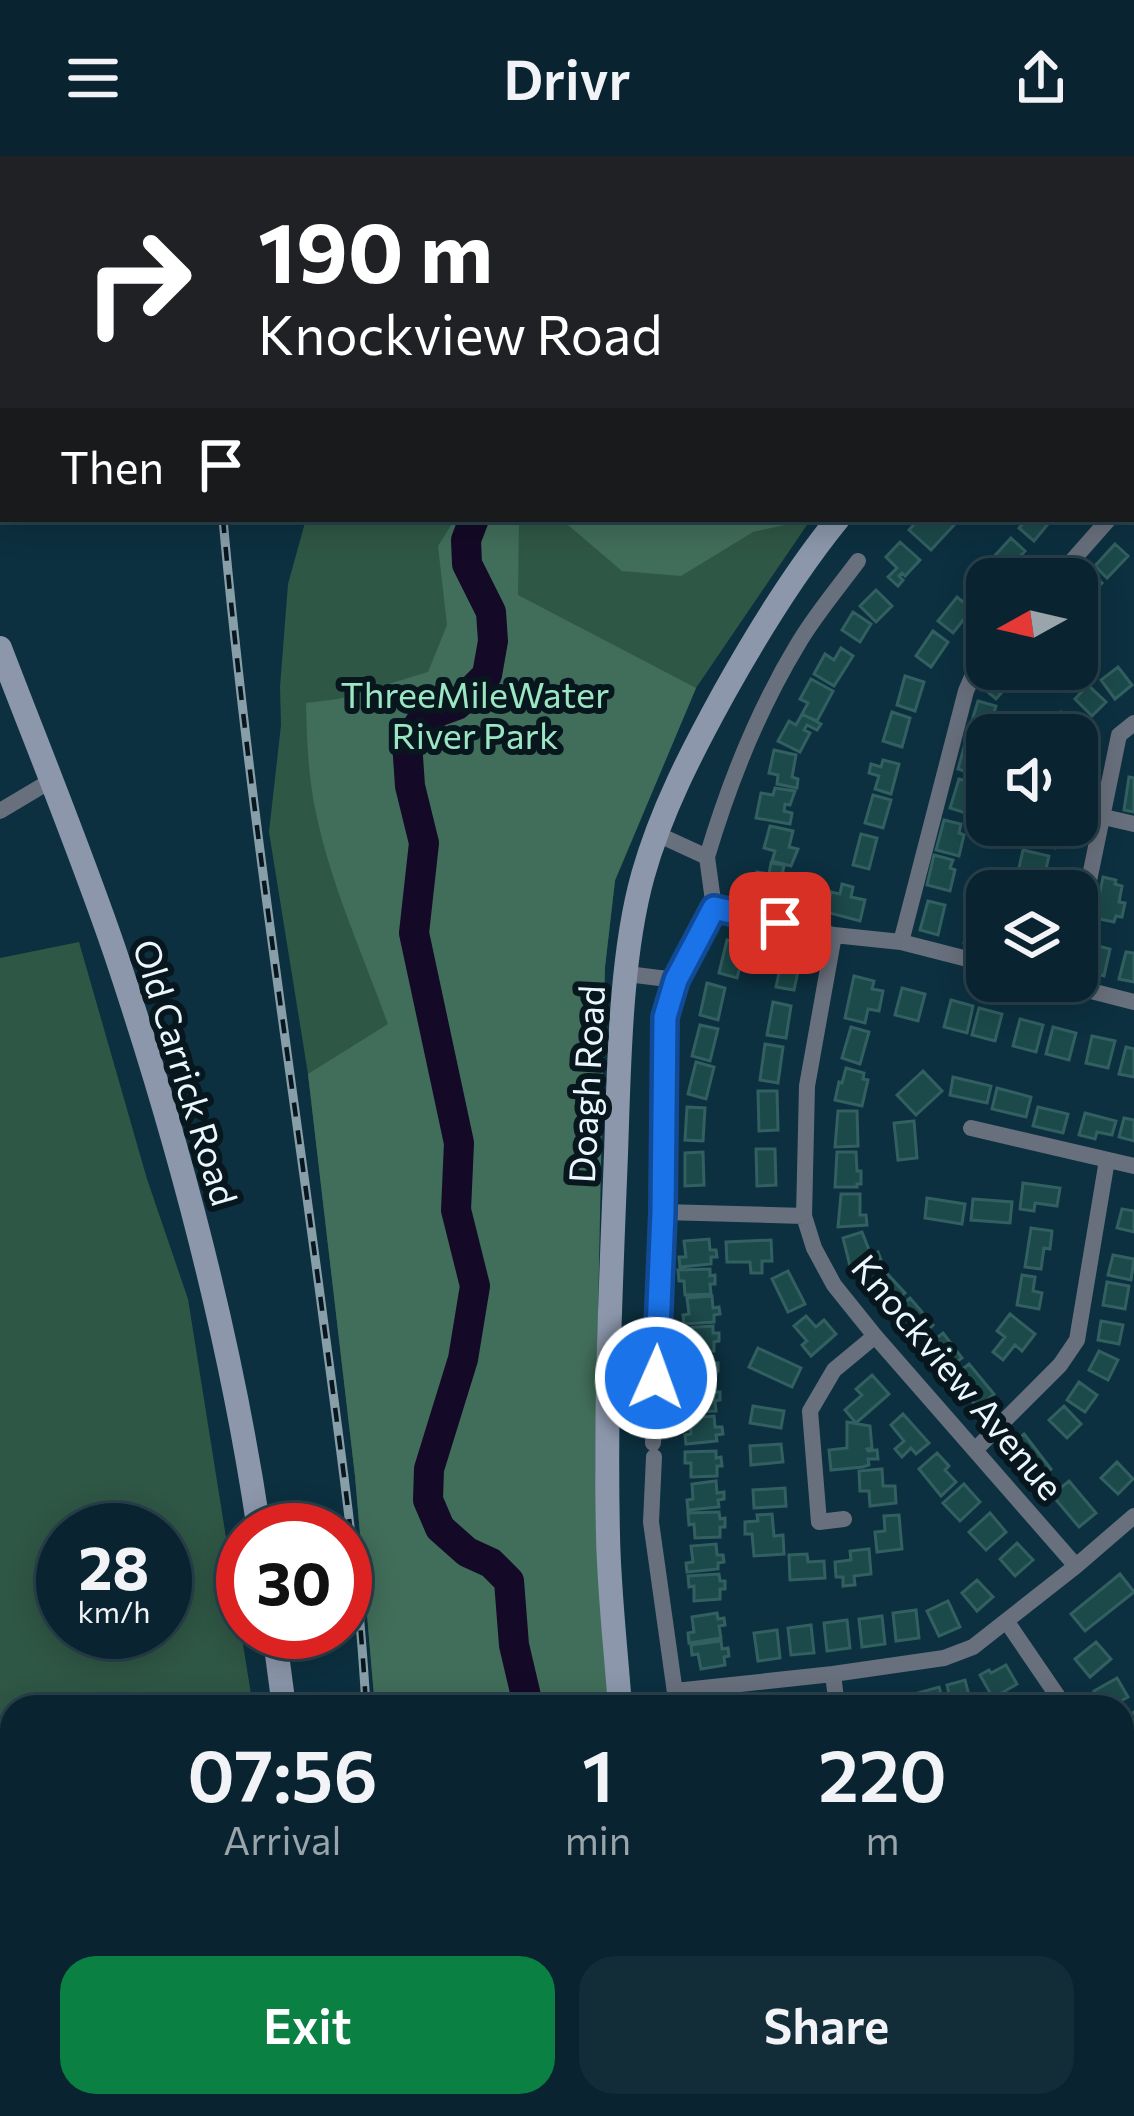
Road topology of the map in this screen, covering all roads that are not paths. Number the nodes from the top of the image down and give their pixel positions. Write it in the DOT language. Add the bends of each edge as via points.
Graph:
graph roads {
  1 [pos="836,522"];
  2 [pos="1105,522"];
  3 [pos="1074,558"];
  4 [pos="858,561"];
  5 [pos="0,648"];
  6 [pos="966,690"];
  7 [pos="1127,729"];
  8 [pos="52,780"];
  9 [pos="0,811"];
  10 [pos="1104,817"];
  11 [pos="1134,824"];
  12 [pos="657,834"];
  13 [pos="707,857"];
  14 [pos="1092,870"];
  15 [pos="714,908"];
  16 [pos="834,935"];
  17 [pos="901,942"];
  18 [pos="966,959"];
  19 [pos="627,974"];
  20 [pos="676,980"];
  21 [pos="1098,992"];
  22 [pos="1134,1002"];
  23 [pos="971,1128"];
  24 [pos="1107,1160"];
  25 [pos="1134,1166"];
  26 [pos="663,1212"];
  27 [pos="803,1216"];
  28 [pos="875,1336"];
  29 [pos="975,1450"];
  30 [pos="254,1503"];
  31 [pos="1134,1516"];
  32 [pos="844,1519"];
  33 [pos="1076,1566"];
  34 [pos="1007,1622"];
  35 [pos="278,1659"];
  36 [pos="833,1674"];
  37 [pos="282,1695"];
  38 [pos="619,1695"];
  39 [pos="675,1695"];
  40 [pos="701,1695"];
  41 [pos="836,1695"];
  42 [pos="1057,1695"];
  1 -- 12 [label="main road, Doagh Road" via="759,632 688,757"];
  2 -- 3 [label="street"];
  4 -- 13 [label="street" via="799,642 746,746"];
  5 -- 8 [label="main road, Old Carrick Road"];
  6 -- 17 [label="street"];
  7 -- 10 [label="street"];
  8 -- 9 [label="street"];
  8 -- 30 [label="main road, Old Carrick Road" via="189,1194"];
  10 -- 11 [label="street"];
  10 -- 14 [label="street"];
  12 -- 13 [label="street"];
  12 -- 19 [label="main road, Doagh Road"];
  13 -- 15 [label="street"];
  15 -- 16 [label="street"];
  15 -- 20 [label="street"];
  16 -- 17 [label="street"];
  16 -- 27 [label="street, Knockview Avenue" via="807,1087"];
  17 -- 18 [label="street"];
  19 -- 20 [label="street"];
  19 -- 38 [label="main road, Doagh Road" via="608,1356 608,1539"];
  20 -- 26 [label="street" via="665,1017"];
  21 -- 22 [label="street"];
  23 -- 24 [label="street"];
  24 -- 25 [label="street"];
  24 -- 29 [label="street" via="1077,1340"];
  26 -- 27 [label="street"];
  26 -- 39 [label="street" via="651,1522"];
  27 -- 28 [label="street, Knockview Avenue" via="833,1286"];
  28 -- 29 [label="street, Knockview Avenue"];
  28 -- 32 [label="street" via="834,1370 810,1411 819,1522"];
  29 -- 33 [label="street, Knockview Avenue"];
  31 -- 33 [label="street"];
  33 -- 34 [label="street"];
  34 -- 36 [label="street" via="944,1658"];
  34 -- 42 [label="street"];
  35 -- 37 [label="main road"];
  36 -- 40 [label="street"];
  36 -- 41 [label="street"];
}
